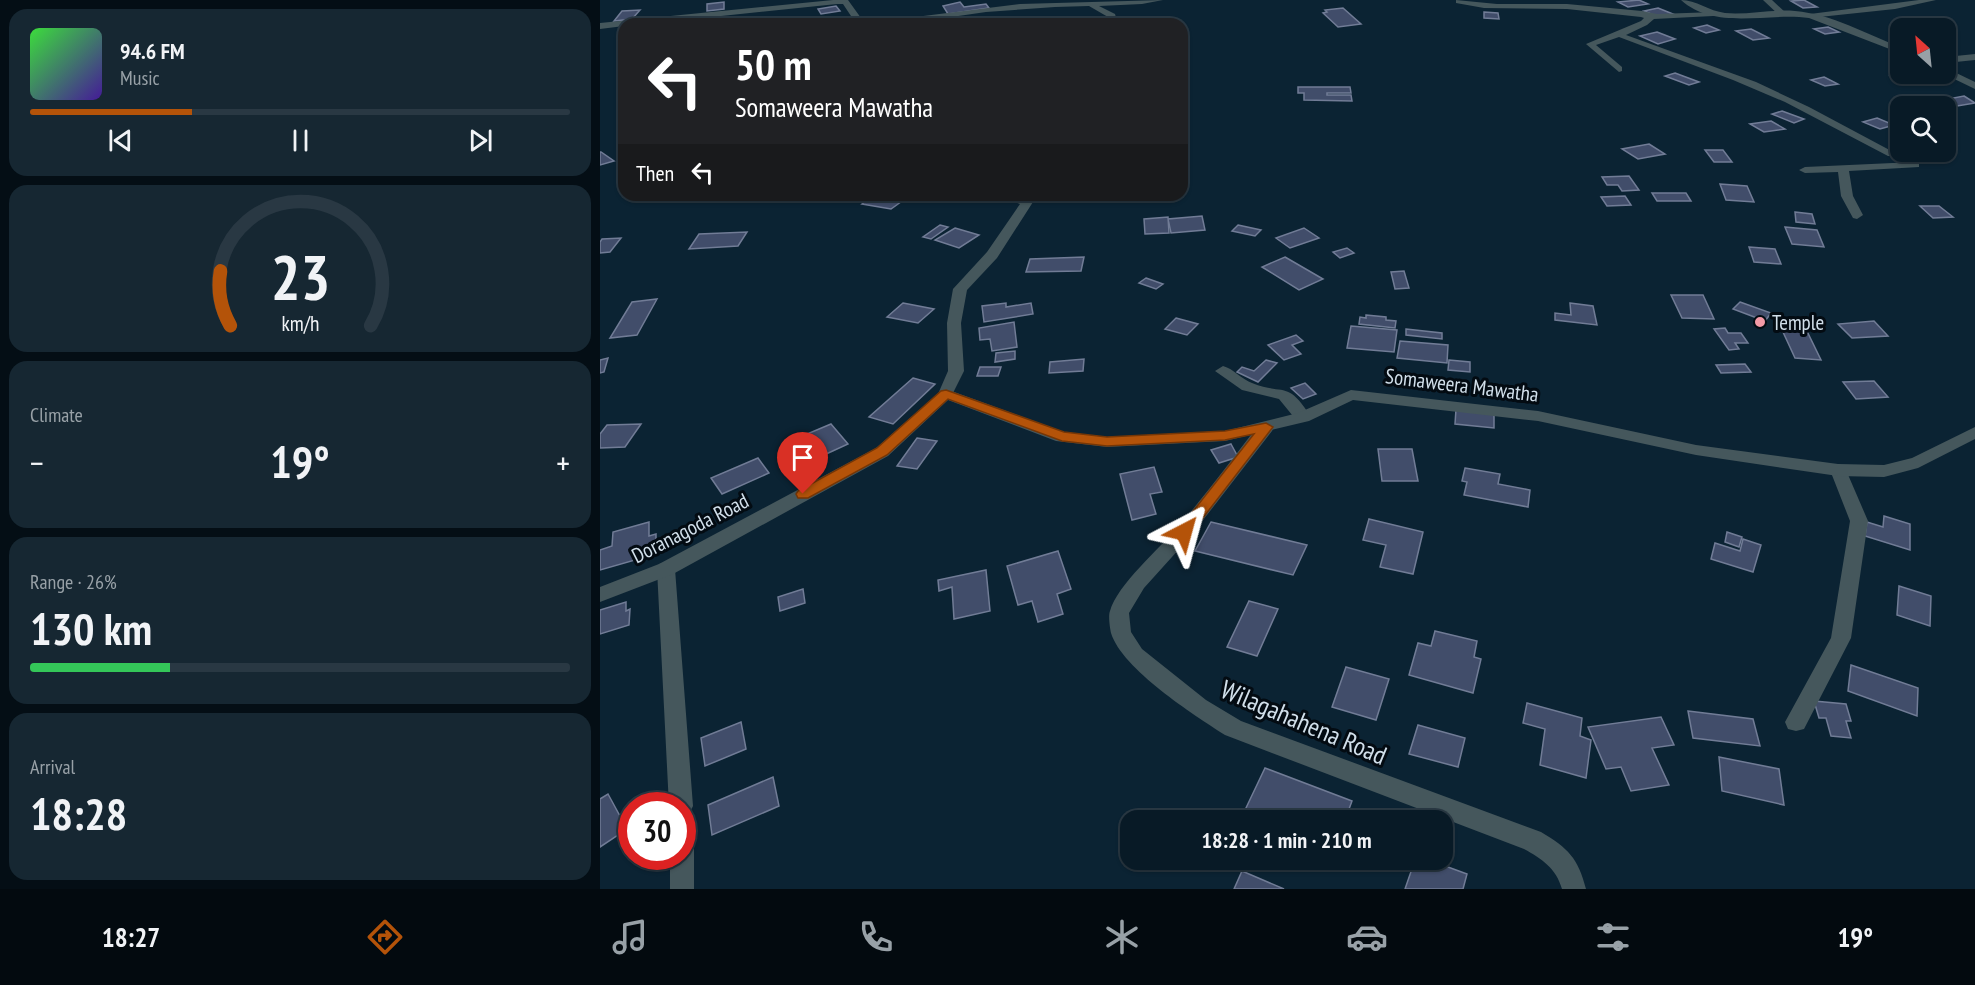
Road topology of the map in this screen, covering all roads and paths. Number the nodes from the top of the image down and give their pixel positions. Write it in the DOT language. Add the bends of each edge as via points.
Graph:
graph roads {
  1 [pos="1159,0"];
  2 [pos="1541,0"];
  3 [pos="1685,0"];
  4 [pos="1767,0"];
  5 [pos="1932,0"];
  6 [pos="1459,1"];
  7 [pos="1086,2"];
  8 [pos="1551,6"];
  9 [pos="1642,13"];
  10 [pos="961,14"];
  11 [pos="1713,14"];
  12 [pos="1783,14"];
  13 [pos="1810,16"];
  14 [pos="679,18"];
  15 [pos="857,18"];
  16 [pos="930,18"];
  17 [pos="958,18"];
  18 [pos="1113,18"];
  19 [pos="618,24"];
  20 [pos="600,26"];
  21 [pos="1620,34"];
  22 [pos="1890,46"];
  23 [pos="1975,57"];
  24 [pos="1956,59"];
  25 [pos="1619,69"];
  26 [pos="1956,76"];
  27 [pos="1975,86"];
  28 [pos="1890,153"];
  29 [pos="1914,165"];
  30 [pos="1843,168"];
  31 [pos="1805,170"];
  32 [pos="1025,201"];
  33 [pos="1857,215"];
  34 [pos="1222,371"];
  35 [pos="946,394"];
  36 [pos="1303,417"];
  37 [pos="1266,427"];
  38 [pos="1975,432"];
  39 [pos="1838,470"];
  40 [pos="666,569"];
  41 [pos="600,595"];
  42 [pos="1797,722"];
  43 [pos="680,792"];
  44 [pos="682,870"];
  45 [pos="682,889"];
  46 [pos="1574,889"];
  1 -- 7 [label="street" via="1126,4"];
  2 -- 8 [label="street"];
  3 -- 11 [label="street" via="1697,10"];
  4 -- 12 [label="street"];
  5 -- 13 [label="street"];
  6 -- 8 [label="street"];
  7 -- 10 [label="street"];
  7 -- 18 [label="street"];
  8 -- 9 [label="street"];
  9 -- 11 [label="street" via="1657,17"];
  9 -- 21 [label="street" via="1650,18"];
  10 -- 16 [label="street"];
  10 -- 17 [label="street"];
  11 -- 12 [label="street"];
  12 -- 13 [label="street"];
  13 -- 22 [label="street"];
  14 -- 15 [label="street" via="837,2 845,2"];
  19 -- 20 [label="street"];
  21 -- 25 [label="street" via="1590,44"];
  21 -- 28 [label="street" via="1755,85"];
  23 -- 24 [label="street"];
  26 -- 27 [label="street"];
  29 -- 30 [label="street"];
  30 -- 31 [label="street"];
  30 -- 33 [label="street" via="1847,196"];
  32 -- 35 [label="street" via="992,255 960,289 954,323 956,371"];
  34 -- 36 [label="street" via="1246,387 1283,393"];
  35 -- 37 [label="street, Somaweera Mawatha" via="1062,437 1107,442 1225,436"];
  35 -- 40 [label="street, Doranagoda Road" via="882,452"];
  36 -- 37 [label="street, Somaweera Mawatha"];
  36 -- 39 [label="street, Somaweera Mawatha" via="1351,395 1393,399 1538,416 1696,450"];
  37 -- 46 [label="street, Wilagahahena Road" via="1184,532 1137,583 1119,612 1121,633 1135,655 1198,707 1233,728 1532,840 1569,869"];
  38 -- 39 [label="street, Somaweera Mawatha" via="1918,462 1884,471"];
  39 -- 42 [label="street" via="1859,521 1841,638"];
  40 -- 41 [label="street, Doranagoda Road"];
  40 -- 43 [label="street"];
  44 -- 45 [label="street"];
}
